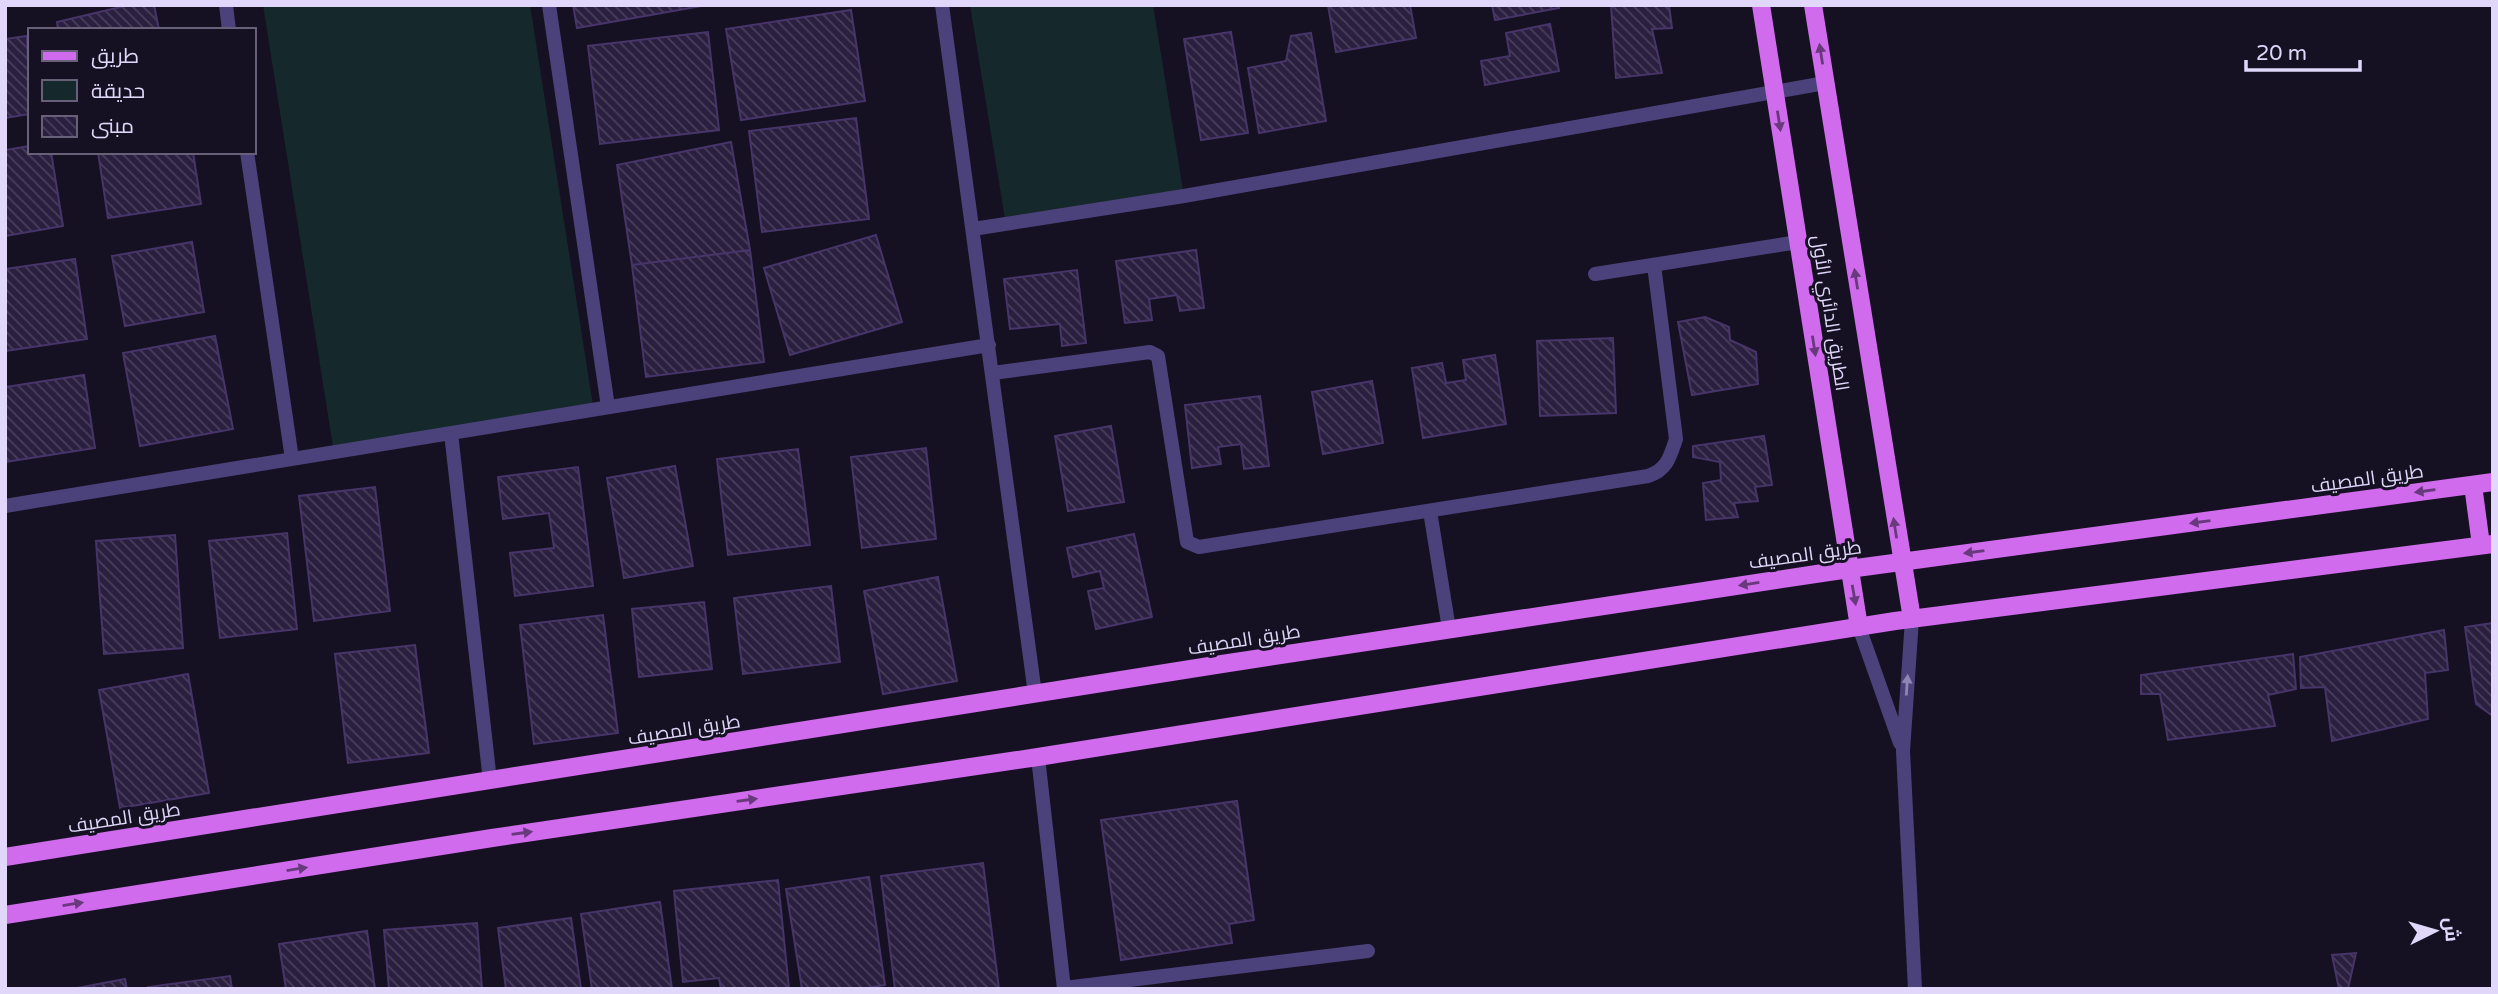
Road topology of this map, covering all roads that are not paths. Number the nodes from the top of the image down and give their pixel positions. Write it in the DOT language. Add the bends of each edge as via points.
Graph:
graph roads {
  1 [pos="226,5"];
  2 [pos="549,5"];
  3 [pos="942,5"];
  4 [pos="1761,5"];
  5 [pos="1813,5"];
  6 [pos="229,28"];
  7 [pos="1825,83"];
  8 [pos="1775,92"];
  9 [pos="247,154"];
  10 [pos="973,229"];
  11 [pos="1798,242"];
  12 [pos="1654,265"];
  13 [pos="1595,274"];
  14 [pos="989,345"];
  15 [pos="993,373"];
  16 [pos="608,407"];
  17 [pos="451,433"];
  18 [pos="292,459"];
  19 [pos="2493,482"];
  20 [pos="2473,485"];
  21 [pos="5,506"];
  22 [pos="1430,511"];
  23 [pos="2487,545"];
  24 [pos="1901,562"];
  25 [pos="1849,569"];
  26 [pos="1912,619"];
  27 [pos="1859,627"];
  28 [pos="1449,629"];
  29 [pos="1035,694"];
  30 [pos="1903,751"];
  31 [pos="1038,757"];
  32 [pos="491,781"];
  33 [pos="5,857"];
  34 [pos="5,915"];
  35 [pos="1368,951"];
  36 [pos="1064,988"];
  37 [pos="1915,989"];
  1 -- 6 [label="street"];
  2 -- 16 [label="street"];
  3 -- 10 [label="street"];
  4 -- 8 [label="main road, الطريق الدائري الأول"];
  7 -- 5 [label="main road, الطريق الدائري الأول, one-way"];
  7 -- 8 [label="street"];
  24 -- 7 [label="main road, الطريق الدائري الأول, one-way"];
  8 -- 10 [label="street"];
  8 -- 11 [label="main road, الطريق الدائري الأول, one-way"];
  9 -- 18 [label="street"];
  10 -- 14 [label="street"];
  11 -- 12 [label="street"];
  11 -- 25 [label="main road, الطريق الدائري الأول, one-way"];
  12 -- 13 [label="street"];
  12 -- 22 [label="street" via="1676,439 1660,472"];
  14 -- 15 [label="street"];
  14 -- 16 [label="street"];
  15 -- 22 [label="street" via="1150,352 1158,356 1186,542 1199,548"];
  15 -- 29 [label="street"];
  16 -- 17 [label="street"];
  17 -- 18 [label="street"];
  17 -- 32 [label="street"];
  18 -- 21 [label="street"];
  19 -- 20 [label="main road, طريق المصيف"];
  20 -- 23 [label="main road"];
  20 -- 24 [label="main road, طريق المصيف, one-way"];
  22 -- 28 [label="street"];
  23 -- 26 [label="main road"];
  24 -- 25 [label="main road, طريق المصيف"];
  24 -- 26 [label="main road, الطريق الدائري الأول"];
  25 -- 27 [label="main road, الطريق الدائري الأول, one-way"];
  25 -- 28 [label="main road, طريق المصيف, one-way"];
  26 -- 27 [label="main road"];
  30 -- 26 [label="street, one-way"];
  27 -- 30 [label="street"];
  27 -- 31 [label="main road"];
  28 -- 29 [label="main road, طريق المصيف"];
  29 -- 32 [label="main road, طريق المصيف"];
  30 -- 37 [label="street"];
  34 -- 31 [label="main road, one-way"];
  31 -- 36 [label="street"];
  32 -- 33 [label="main road, طريق المصيف"];
  35 -- 36 [label="street"];
}
